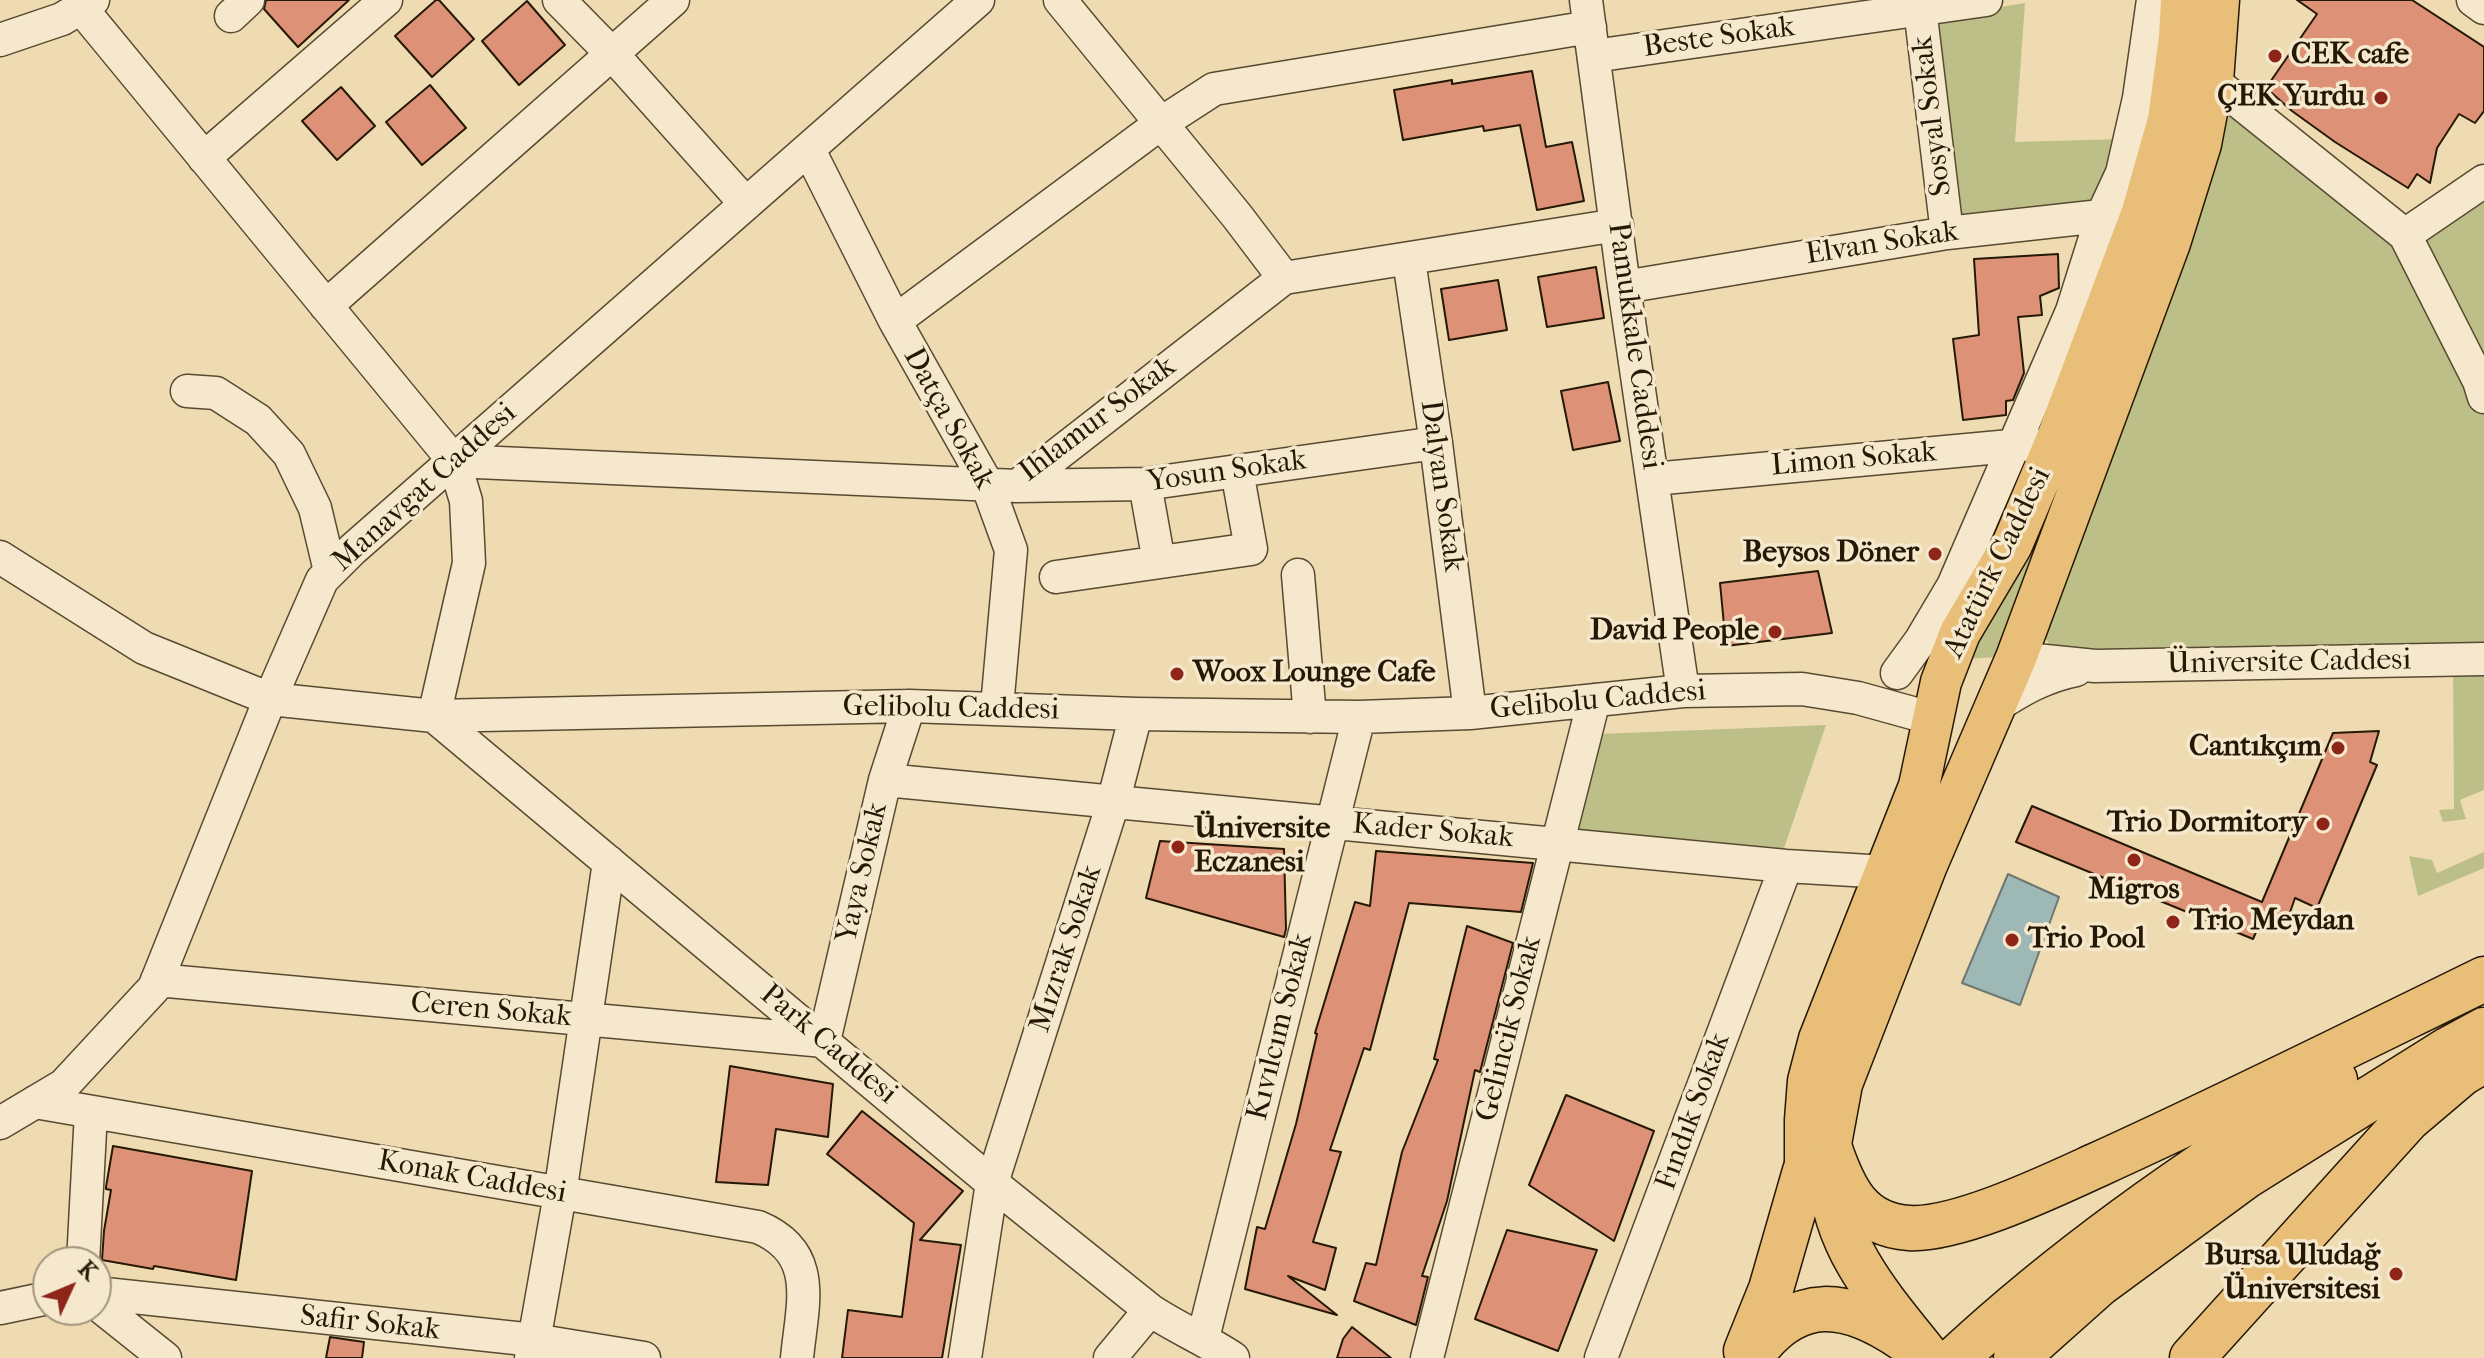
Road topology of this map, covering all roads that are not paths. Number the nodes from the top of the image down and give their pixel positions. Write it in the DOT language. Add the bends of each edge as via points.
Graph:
graph roads {
  1 [pos="386,0"];
  2 [pos="559,0"];
  3 [pos="673,0"];
  4 [pos="978,0"];
  5 [pos="1060,0"];
  6 [pos="1986,0"];
  7 [pos="2153,0"];
  8 [pos="2181,0"];
  9 [pos="2219,0"];
  10 [pos="2473,0"];
  11 [pos="87,4"];
  12 [pos="1920,5"];
  13 [pos="2484,8"];
  14 [pos="1812,12"];
  15 [pos="1590,28"];
  16 [pos="0,40"];
  17 [pos="613,55"];
  18 [pos="2213,81"];
  19 [pos="1160,124"];
  20 [pos="809,150"];
  21 [pos="204,158"];
  22 [pos="2484,181"];
  23 [pos="746,204"];
  24 [pos="2142,212"];
  25 [pos="2102,216"];
  26 [pos="1617,225"];
  27 [pos="1947,233"];
  28 [pos="2405,235"];
  29 [pos="1409,260"];
  30 [pos="1284,278"];
  31 [pos="1624,287"];
  32 [pos="326,306"];
  33 [pos="895,321"];
  34 [pos="2482,385"];
  35 [pos="187,391"];
  36 [pos="1436,443"];
  37 [pos="2055,443"];
  38 [pos="2013,445"];
  39 [pos="454,461"];
  40 [pos="1237,471"];
  41 [pos="1653,479"];
  42 [pos="1145,484"];
  43 [pos="1002,485"];
  44 [pos="0,557"];
  45 [pos="1159,562"];
  46 [pos="330,571"];
  47 [pos="1298,575"];
  48 [pos="1056,577"];
  49 [pos="2016,658"];
  50 [pos="2484,659"];
  51 [pos="1949,662"];
  52 [pos="2095,666"];
  53 [pos="1897,673"];
  54 [pos="1802,689"];
  55 [pos="1683,691"];
  56 [pos="270,699"];
  57 [pos="1594,700"];
  58 [pos="909,706"];
  59 [pos="997,707"];
  60 [pos="1995,707"];
  61 [pos="1470,713"];
  62 [pos="1136,714"];
  63 [pos="434,716"];
  64 [pos="1310,717"];
  65 [pos="1359,717"];
  66 [pos="1934,719"];
  67 [pos="885,780"];
  68 [pos="1113,803"];
  69 [pos="1332,822"];
  70 [pos="1558,843"];
  71 [pos="609,862"];
  72 [pos="1786,866"];
  73 [pos="1886,872"];
  74 [pos="2484,979"];
  75 [pos="157,980"];
  76 [pos="2484,998"];
  77 [pos="586,1020"];
  78 [pos="2484,1030"];
  79 [pos="824,1041"];
  80 [pos="2484,1060"];
  81 [pos="35,1102"];
  82 [pos="91,1112"];
  83 [pos="0,1123"];
  84 [pos="1818,1160"];
  85 [pos="992,1183"];
  86 [pos="560,1194"];
  87 [pos="1948,1224"];
  88 [pos="84,1246"];
  89 [pos="112,1295"];
  90 [pos="32,1301"];
  91 [pos="0,1308"];
  92 [pos="1876,1308"];
  93 [pos="1150,1310"];
  94 [pos="112,1316"];
  95 [pos="1203,1338"];
  96 [pos="532,1349"];
  97 [pos="1938,1356"];
  98 [pos="637,1357"];
  99 [pos="165,1358"];
  100 [pos="797,1358"];
  101 [pos="965,1358"];
  102 [pos="1110,1358"];
  103 [pos="1233,1358"];
  104 [pos="1427,1358"];
  105 [pos="1601,1358"];
  106 [pos="1743,1358"];
  107 [pos="1750,1358"];
  108 [pos="2016,1358"];
  109 [pos="2192,1358"];
  1 -- 21 [label="street"];
  2 -- 17 [label="street"];
  3 -- 17 [label="street"];
  4 -- 20 [label="street, Manavgat Caddesi"];
  5 -- 19 [label="street"];
  6 -- 12 [label="street, Beste Sokak"];
  7 -- 25 [label="street" via="2122,173"];
  8 -- 24 [label="main road, Atatürk Caddesi" via="2168,120"];
  9 -- 18 [label="main road, Atatürk Caddesi"];
  10 -- 13 [label="street"];
  11 -- 16 [label="street" via="62,19"];
  11 -- 21 [label="street"];
  12 -- 14 [label="street, Beste Sokak"];
  12 -- 27 [label="street, Sosyal Sokak"];
  14 -- 15 [label="street, Beste Sokak"];
  15 -- 19 [label="street, Beste Sokak" via="1214,89"];
  15 -- 26 [label="street, Pamukkale Caddesi"];
  17 -- 23 [label="street"];
  17 -- 32 [label="street"];
  18 -- 28 [label="street"];
  18 -- 49 [label="main road, Atatürk Caddesi" via="2201,144 2170,243"];
  19 -- 30 [label="street"];
  19 -- 33 [label="street, Beste Sokak"];
  20 -- 23 [label="street, Manavgat Caddesi"];
  20 -- 33 [label="street, Datça Sokak"];
  21 -- 32 [label="street"];
  22 -- 28 [label="street"];
  23 -- 39 [label="street, Manavgat Caddesi"];
  24 -- 25 [label="street, Elvan Sokak"];
  24 -- 37 [label="main road, Atatürk Caddesi"];
  25 -- 27 [label="street, Elvan Sokak"];
  25 -- 38 [label="street" via="2072,311"];
  26 -- 29 [label="street, Ihlamur Sokak"];
  26 -- 31 [label="street, Pamukkale Caddesi"];
  27 -- 31 [label="street, Elvan Sokak"];
  28 -- 34 [label="street"];
  29 -- 30 [label="street, Ihlamur Sokak"];
  29 -- 36 [label="street, Dalyan Sokak"];
  30 -- 43 [label="street, Ihlamur Sokak"];
  31 -- 41 [label="street, Pamukkale Caddesi"];
  32 -- 39 [label="street"];
  33 -- 43 [label="street, Datça Sokak"];
  35 -- 46 [label="street" via="216,393 258,420 289,454 315,508"];
  36 -- 40 [label="street, Yosun Sokak"];
  36 -- 61 [label="street, Dalyan Sokak"];
  37 -- 38 [label="street, Limon Sokak"];
  37 -- 51 [label="main road, Atatürk Caddesi" via="2012,545 1960,633"];
  38 -- 41 [label="street, Limon Sokak"];
  38 -- 53 [label="street" via="1953,586"];
  39 -- 43 [label="street, Ihlamur Sokak"];
  39 -- 46 [label="street, Manavgat Caddesi"];
  39 -- 63 [label="street" via="466,501 469,563"];
  40 -- 42 [label="street, Yosun Sokak"];
  40 -- 45 [label="street" via="1251,549"];
  41 -- 55 [label="street, Pamukkale Caddesi"];
  42 -- 43 [label="street, Yosun Sokak"];
  42 -- 45 [label="street"];
  43 -- 59 [label="street, Datça Sokak" via="1011,550"];
  44 -- 56 [label="street, Gelibolu Caddesi" via="144,648"];
  45 -- 48 [label="street"];
  46 -- 56 [label="street, Manavgat Caddesi"];
  47 -- 64 [label="street"];
  49 -- 51 [label="main road"];
  49 -- 52 [label="street"];
  49 -- 60 [label="main road, Atatürk Caddesi"];
  50 -- 52 [label="street, Üniversite Caddesi"];
  51 -- 53 [label="street"];
  51 -- 66 [label="main road, Atatürk Caddesi"];
  52 -- 60 [label="street" via="2031,684"];
  53 -- 54 [label="street"];
  54 -- 55 [label="street, Gelibolu Caddesi"];
  54 -- 66 [label="street, Gelibolu Caddesi"];
  55 -- 57 [label="street, Gelibolu Caddesi"];
  56 -- 63 [label="street, Gelibolu Caddesi"];
  56 -- 75 [label="street, Manavgat Caddesi"];
  57 -- 61 [label="street, Gelibolu Caddesi"];
  57 -- 70 [label="street, Gelincik Sokak"];
  58 -- 59 [label="street, Gelibolu Caddesi"];
  58 -- 63 [label="street, Gelibolu Caddesi"];
  58 -- 67 [label="street, Yaya Sokak"];
  59 -- 62 [label="street, Gelibolu Caddesi"];
  60 -- 66 [label="main road" via="1978,718"];
  60 -- 84 [label="main road, Atatürk Caddesi" via="1927,865"];
  61 -- 65 [label="street, Gelibolu Caddesi"];
  62 -- 64 [label="street, Gelibolu Caddesi"];
  62 -- 68 [label="street, Mızrak Sokak"];
  63 -- 71 [label="street, Park Caddesi"];
  64 -- 65 [label="street, Gelibolu Caddesi"];
  65 -- 69 [label="street, Kıvılcım Sokak"];
  66 -- 73 [label="main road, Atatürk Caddesi" via="1919,786"];
  67 -- 68 [label="street, Kader Sokak"];
  67 -- 79 [label="street, Yaya Sokak"];
  68 -- 69 [label="street, Kader Sokak"];
  68 -- 85 [label="street, Mızrak Sokak"];
  69 -- 70 [label="street, Kader Sokak"];
  69 -- 95 [label="street, Kıvılcım Sokak"];
  70 -- 72 [label="street, Kader Sokak"];
  70 -- 104 [label="street, Gelincik Sokak"];
  71 -- 77 [label="street"];
  71 -- 79 [label="street, Park Caddesi"];
  72 -- 73 [label="street, Kader Sokak"];
  72 -- 105 [label="street, Fındık Sokak"];
  73 -- 84 [label="main road, Atatürk Caddesi" via="1808,1081"];
  74 -- 87 [label="highway" via="2192,1122 2054,1185"];
  75 -- 77 [label="street, Ceren Sokak"];
  75 -- 81 [label="street, Manavgat Caddesi" via="64,1085"];
  76 -- 97 [label="highway" via="2394,1044 2203,1164"];
  77 -- 79 [label="street, Ceren Sokak"];
  77 -- 86 [label="street"];
  78 -- 108 [label="highway" via="2246,1176 2099,1284"];
  79 -- 85 [label="street, Park Caddesi"];
  80 -- 109 [label="highway" via="2408,1119"];
  81 -- 82 [label="street, Konak Caddesi"];
  81 -- 83 [label="street, Manavgat Caddesi"];
  82 -- 86 [label="street, Konak Caddesi"];
  82 -- 88 [label="street"];
  84 -- 87 [label="highway" via="1839,1175 1852,1200 1871,1217 1910,1229"];
  84 -- 92 [label="highway" via="1810,1205 1826,1256 1849,1294"];
  84 -- 106 [label="highway"];
  85 -- 93 [label="street, Park Caddesi"];
  85 -- 101 [label="street, Mızrak Sokak"];
  86 -- 96 [label="street"];
  86 -- 100 [label="street, Konak Caddesi" via="775,1234 790,1246 804,1280"];
  87 -- 92 [label="highway" via="1910,1253"];
  89 -- 96 [label="street, Safir Sokak"];
  90 -- 91 [label="street"];
  92 -- 97 [label="highway" via="1894,1333"];
  92 -- 107 [label="highway" via="1847,1312 1823,1307 1801,1313 1780,1325"];
  93 -- 95 [label="street, Park Caddesi"];
  93 -- 102 [label="street"];
  94 -- 99 [label="street"];
  95 -- 103 [label="street, Park Caddesi"];
  96 -- 98 [label="street, Safir Sokak"];
}
